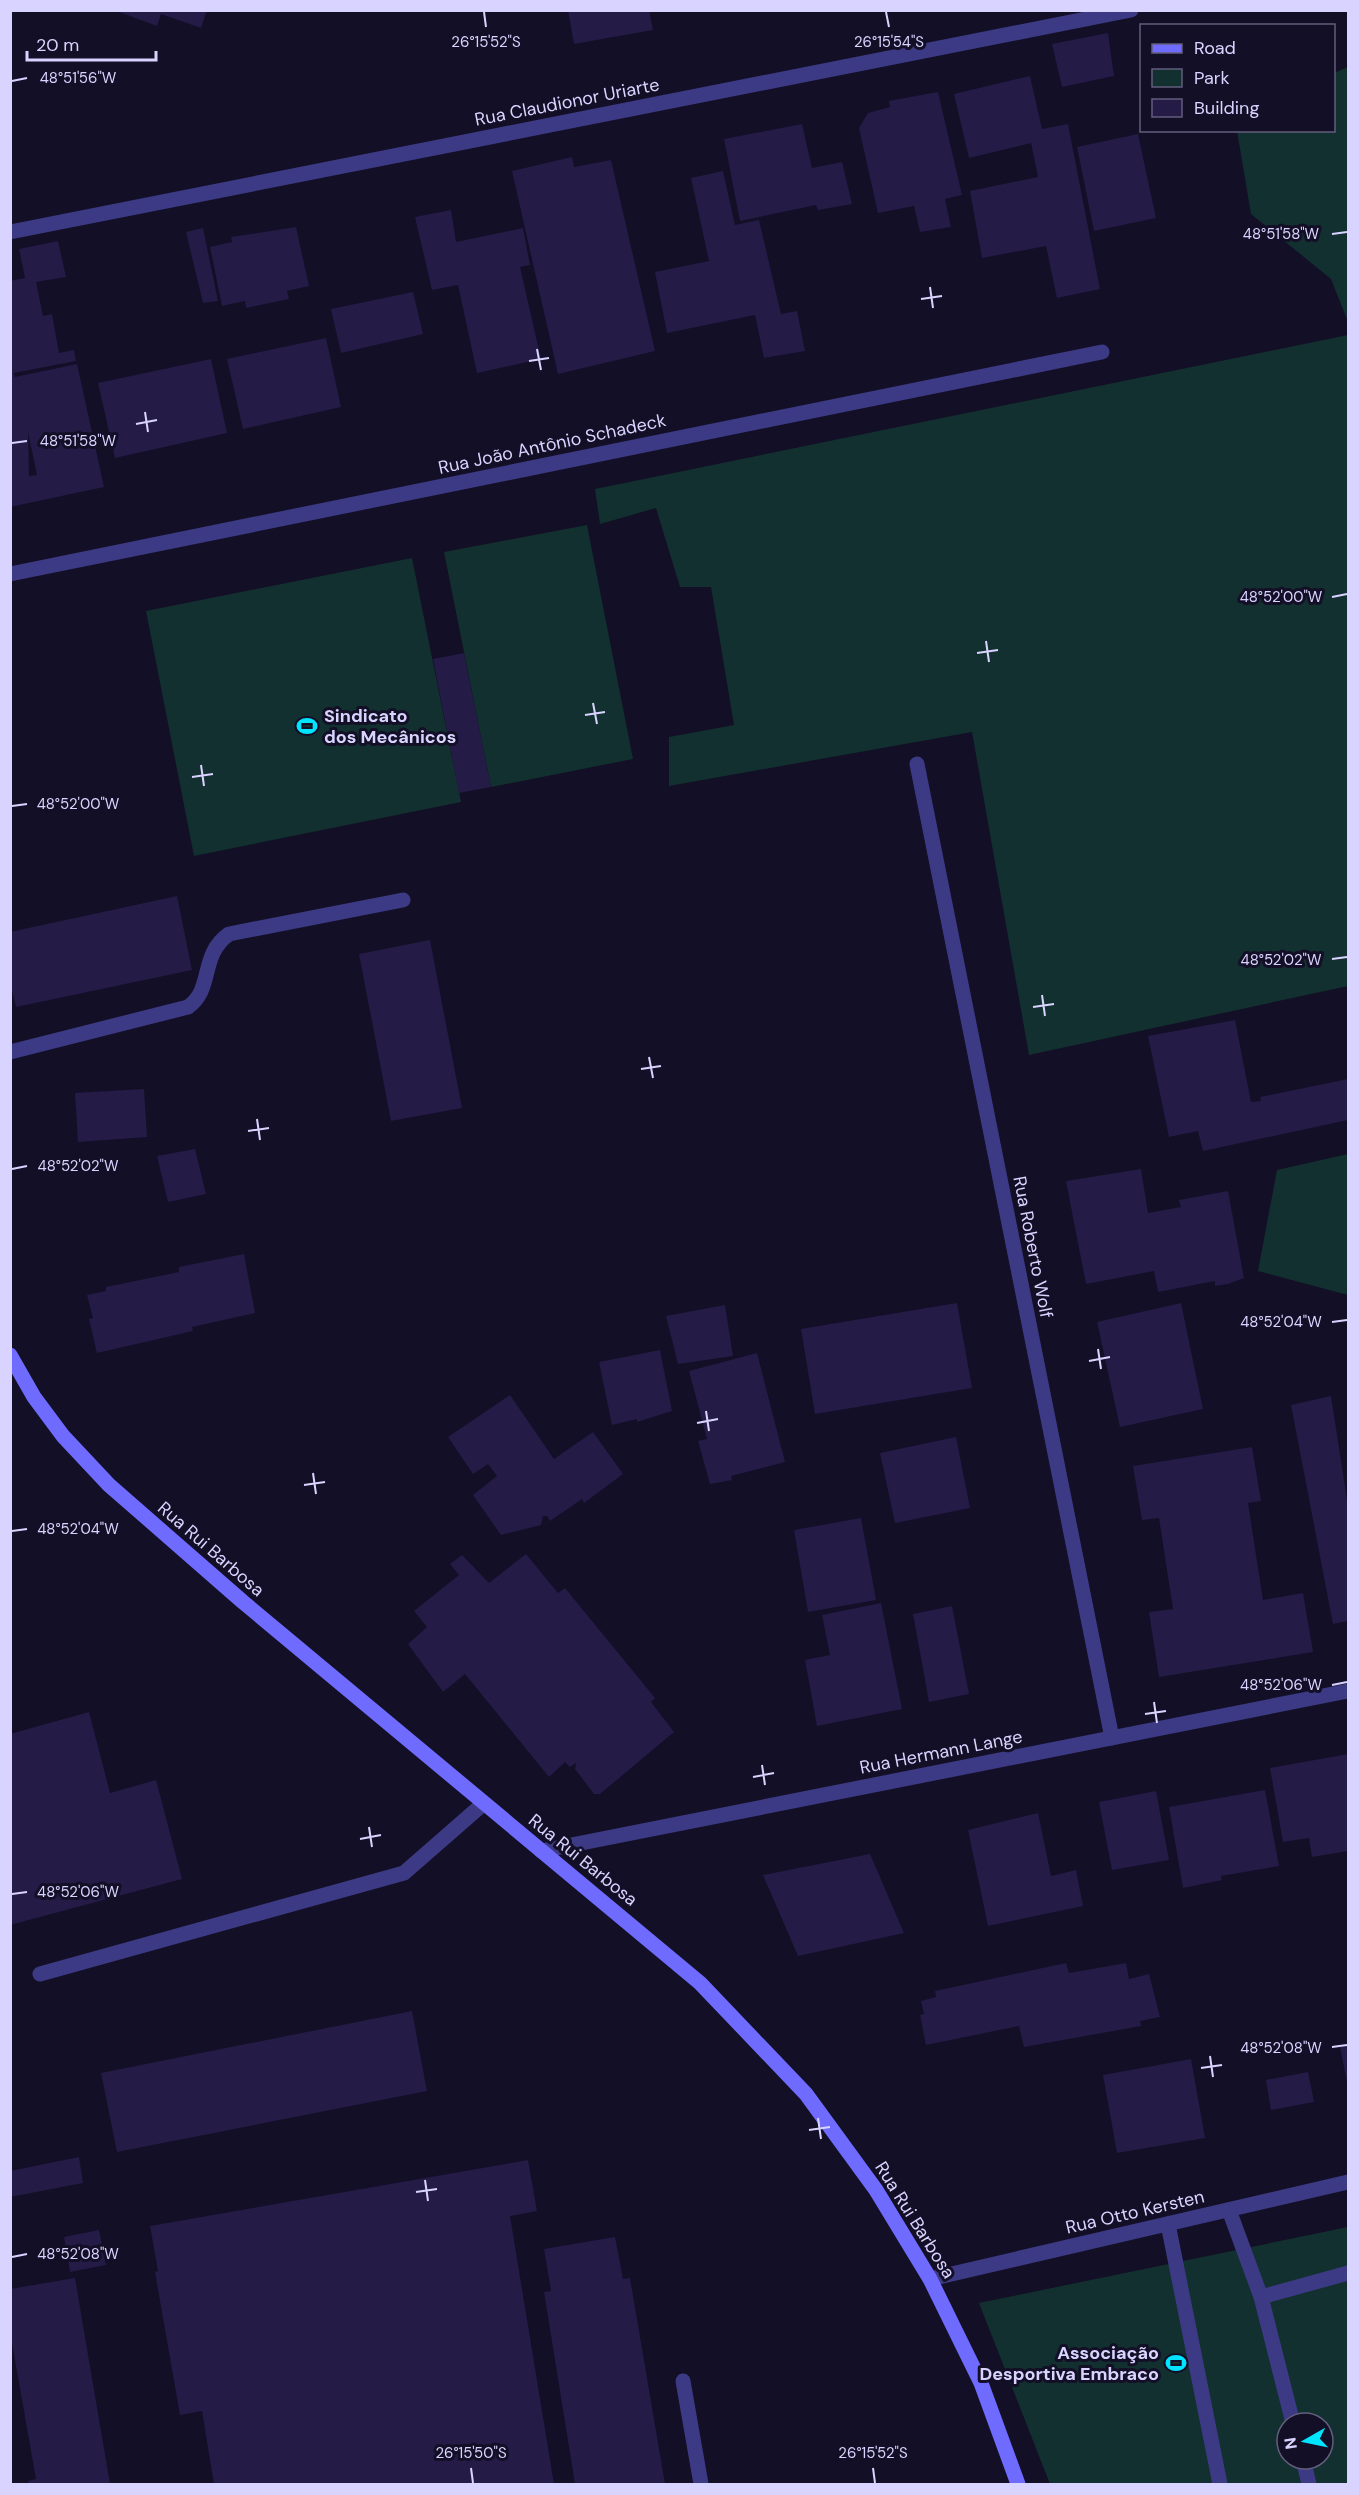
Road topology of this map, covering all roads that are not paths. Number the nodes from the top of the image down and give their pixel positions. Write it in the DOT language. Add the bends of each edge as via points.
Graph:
graph roads {
  1 [pos="1131,10"];
  2 [pos="10,232"];
  3 [pos="1102,352"];
  4 [pos="10,574"];
  5 [pos="917,764"];
  6 [pos="403,900"];
  7 [pos="10,1052"];
  8 [pos="10,1355"];
  9 [pos="1348,1691"];
  10 [pos="1112,1738"];
  11 [pos="483,1804"];
  12 [pos="541,1851"];
  13 [pos="40,1974"];
  14 [pos="1348,2182"];
  15 [pos="1229,2210"];
  16 [pos="1168,2224"];
  17 [pos="1348,2273"];
  18 [pos="930,2279"];
  19 [pos="1261,2297"];
  20 [pos="683,2381"];
  21 [pos="1290,2411"];
  22 [pos="700,2484"];
  23 [pos="1018,2484"];
  24 [pos="1220,2484"];
  1 -- 2 [label="street, Rua Claudionor Uriarte"];
  3 -- 4 [label="street, Rua João Antônio Schadeck"];
  5 -- 10 [label="street, Rua Roberto Wolf"];
  6 -- 7 [label="street" via="229,934 212,949 200,997 188,1007"];
  8 -- 11 [label="main road, Rua Rui Barbosa" via="63,1436 109,1485"];
  9 -- 10 [label="street, Rua Hermann Lange"];
  10 -- 12 [label="street, Rua Hermann Lange"];
  11 -- 12 [label="main road, Rua Rui Barbosa"];
  11 -- 13 [label="street" via="404,1873"];
  12 -- 18 [label="main road, Rua Rui Barbosa" via="700,1983 806,2094 876,2190"];
  14 -- 15 [label="street, Rua Otto Kersten"];
  15 -- 16 [label="street, Rua Otto Kersten"];
  15 -- 19 [label="street"];
  16 -- 18 [label="street, Rua Otto Kersten"];
  16 -- 24 [label="street"];
  17 -- 19 [label="street"];
  18 -- 23 [label="main road, Rua Rui Barbosa" via="981,2383"];
  19 -- 21 [label="street"];
  20 -- 22 [label="street"];
}
